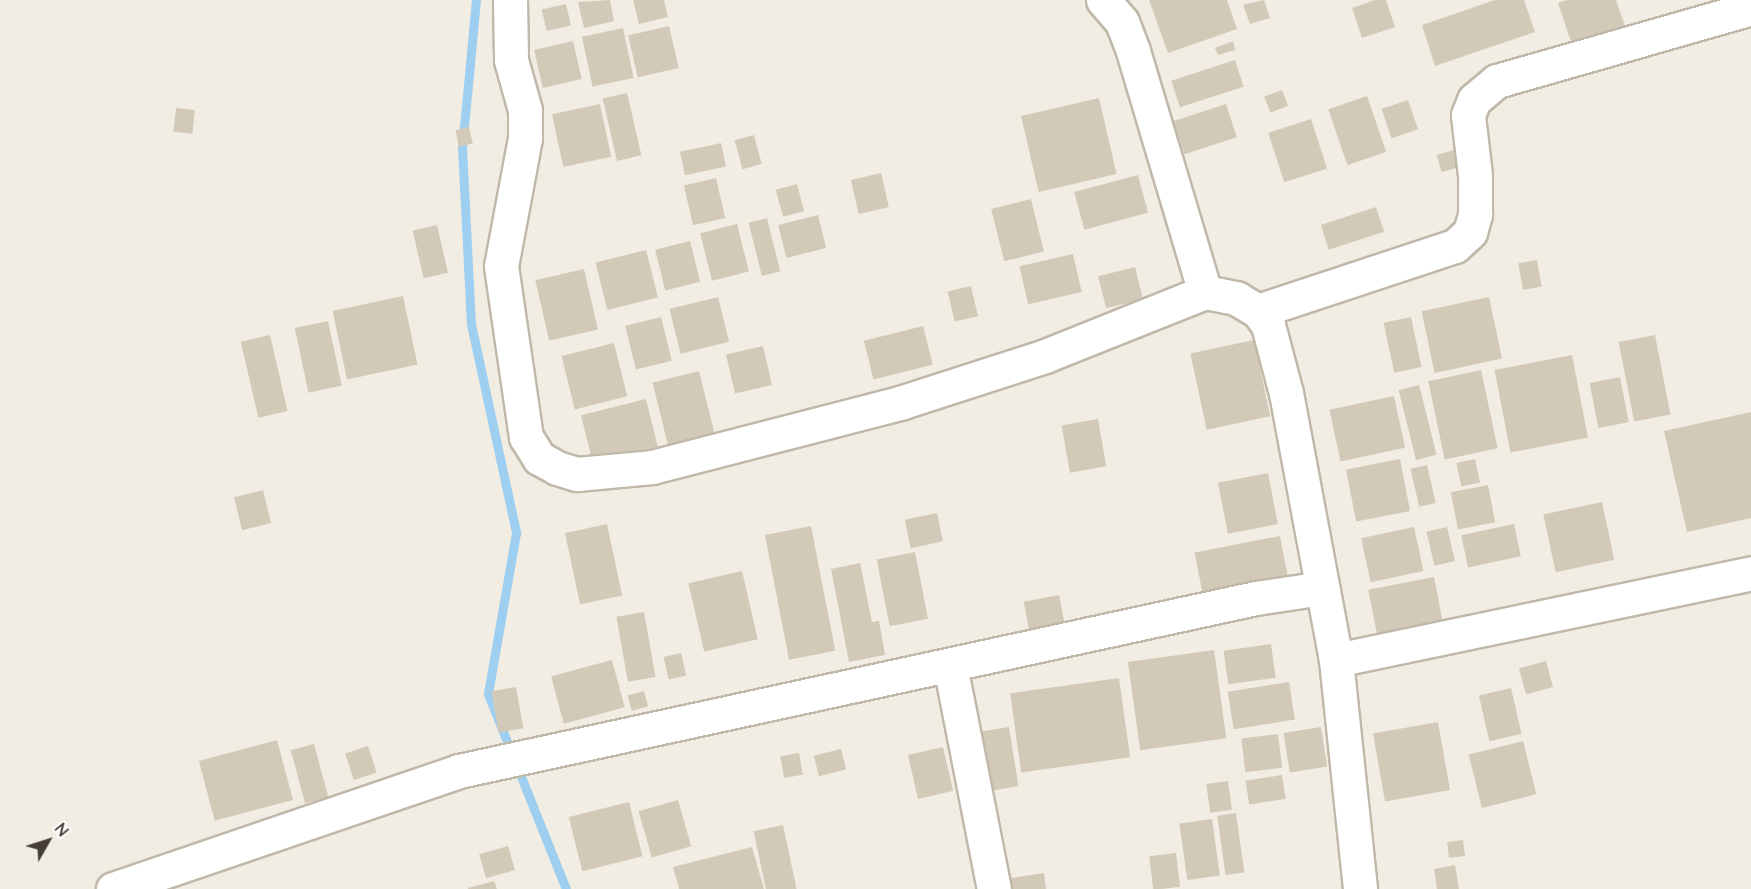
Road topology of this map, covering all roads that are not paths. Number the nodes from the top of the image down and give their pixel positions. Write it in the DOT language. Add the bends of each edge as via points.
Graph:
graph roads {
  1 [pos="510,0"];
  2 [pos="1103,0"];
  3 [pos="1751,8"];
  4 [pos="1205,292"];
  5 [pos="1258,311"];
  6 [pos="1751,573"];
  7 [pos="1322,588"];
  8 [pos="1336,660"];
  9 [pos="950,665"];
  10 [pos="112,889"];
  11 [pos="994,889"];
  12 [pos="1360,889"];
  1 -- 4 [label="street" via="511,60 525,110 525,138 501,266 526,437 539,458 557,468 578,474 652,467 903,402 1045,356"];
  2 -- 4 [label="street" via="1122,22 1133,51"];
  3 -- 5 [label="street" via="1497,81 1474,100 1468,115 1475,175 1475,214 1470,232 1455,246"];
  4 -- 5 [label="street" via="1236,298"];
  5 -- 7 [label="street" via="1268,325 1286,393"];
  6 -- 8 [label="street"];
  7 -- 8 [label="street"];
  7 -- 9 [label="street" via="1256,598"];
  8 -- 12 [label="street"];
  9 -- 10 [label="street" via="459,771"];
  9 -- 11 [label="street"];
}
